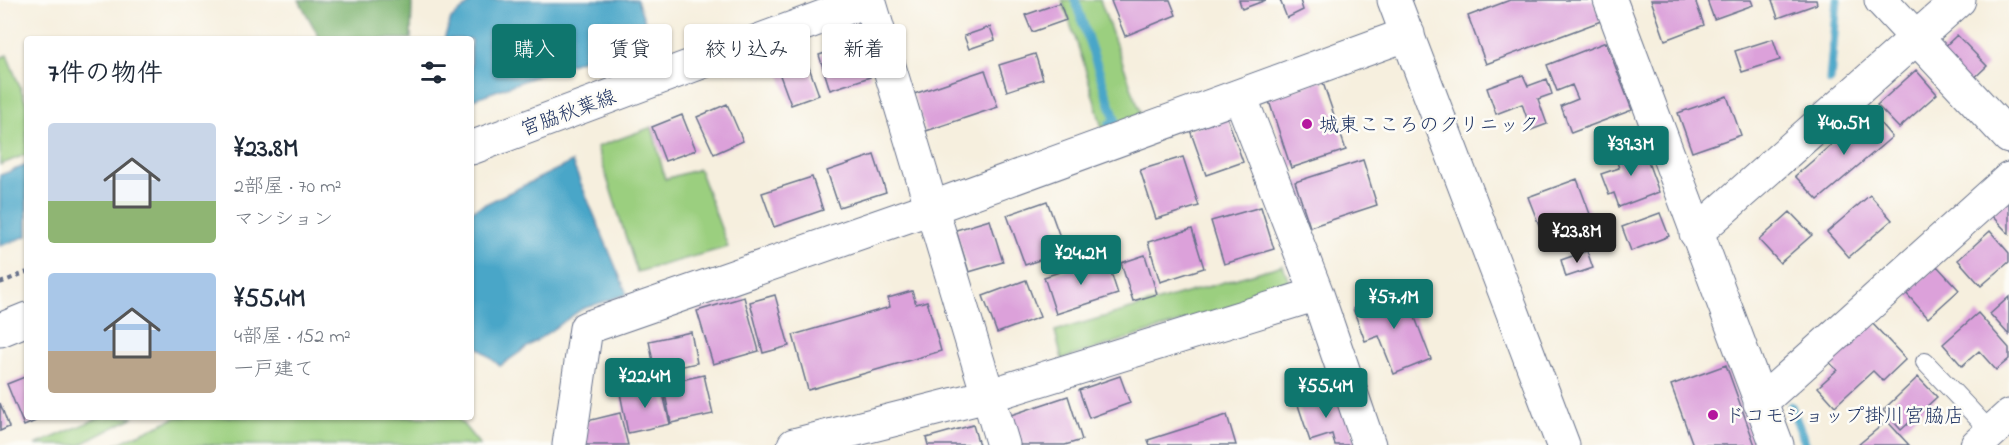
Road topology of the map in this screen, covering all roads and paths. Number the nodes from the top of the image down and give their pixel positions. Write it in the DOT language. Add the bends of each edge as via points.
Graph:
graph roads {
  1 [pos="868,0"];
  2 [pos="1394,0"];
  3 [pos="1610,0"];
  4 [pos="1881,0"];
  5 [pos="1959,0"];
  6 [pos="1408,34"];
  7 [pos="1917,38"];
  8 [pos="1240,96"];
  9 [pos="2009,137"];
  10 [pos="474,147"];
  11 [pos="2009,179"];
  12 [pos="931,208"];
  13 [pos="1696,233"];
  14 [pos="24,273"];
  15 [pos="0,283"];
  16 [pos="1317,294"];
  17 [pos="24,320"];
  18 [pos="0,330"];
  19 [pos="1925,362"];
  20 [pos="987,396"];
  21 [pos="1760,402"];
  22 [pos="1992,431"];
  23 [pos="568,445"];
  24 [pos="794,445"];
  25 [pos="1003,445"];
  26 [pos="1369,445"];
  27 [pos="1563,445"];
  28 [pos="1777,445"];
  1 -- 10 [label="street, 宮脇秋葉線"];
  1 -- 12 [label="street"];
  2 -- 6 [label="street"];
  3 -- 13 [label="street"];
  4 -- 7 [label="street"];
  5 -- 7 [label="street"];
  6 -- 8 [label="street"];
  6 -- 27 [label="street"];
  7 -- 9 [label="street"];
  7 -- 13 [label="street"];
  8 -- 12 [label="street"];
  8 -- 16 [label="street"];
  11 -- 21 [label="street"];
  12 -- 20 [label="street"];
  12 -- 23 [label="street" via="586,328"];
  13 -- 21 [label="street"];
  14 -- 15 [label="path"];
  16 -- 20 [label="street"];
  16 -- 26 [label="street"];
  17 -- 18 [label="street"];
  19 -- 22 [label="lane"];
  20 -- 24 [label="street"];
  20 -- 25 [label="street"];
  21 -- 28 [label="street"];
}
